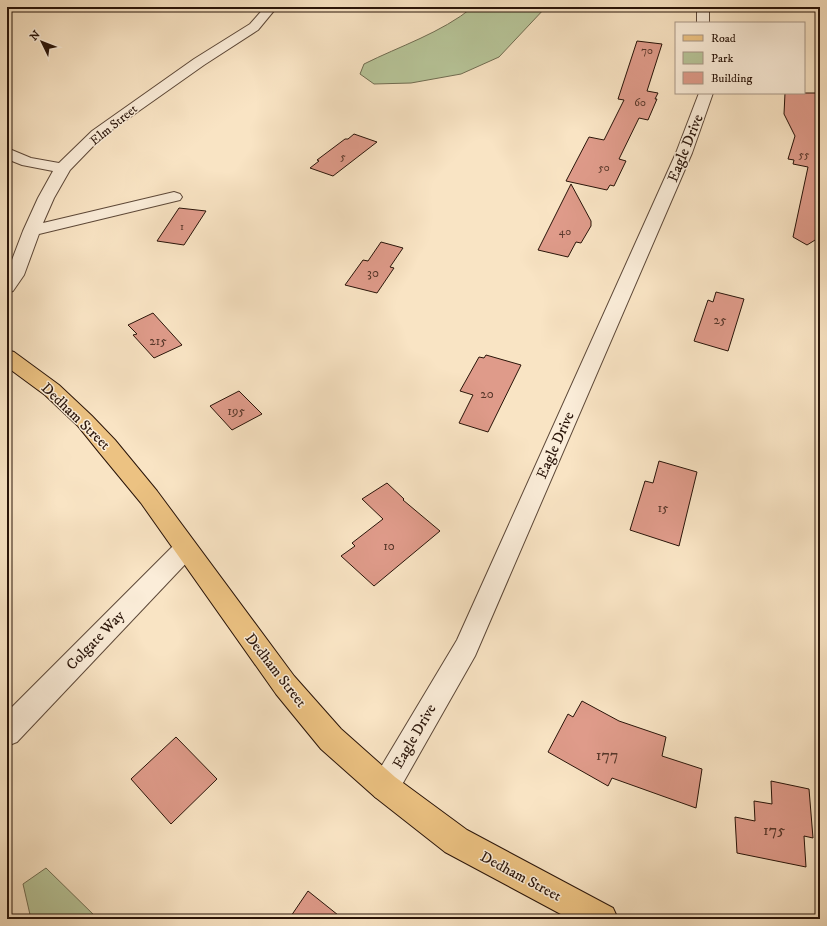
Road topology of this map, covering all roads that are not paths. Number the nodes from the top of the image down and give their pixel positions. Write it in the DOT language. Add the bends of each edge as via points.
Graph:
graph roads {
  1 [pos="271,7"];
  2 [pos="703,7"];
  3 [pos="703,22"];
  4 [pos="706,94"];
  5 [pos="7,153"];
  6 [pos="63,168"];
  7 [pos="174,197"];
  8 [pos="32,231"];
  9 [pos="7,287"];
  10 [pos="7,358"];
  11 [pos="185,549"];
  12 [pos="7,732"];
  13 [pos="385,787"];
  14 [pos="602,919"];
  1 -- 6 [label="street, Elm Street" via="254,27 122,115"];
  2 -- 3 [label="street"];
  4 -- 13 [label="street, Eagle Drive" via="684,152 466,648"];
  5 -- 6 [label="street" via="27,162"];
  6 -- 8 [label="street, Elm Street" via="46,198"];
  7 -- 8 [label="street"];
  8 -- 9 [label="street, Elm Street" via="15,275"];
  10 -- 11 [label="main road, Dedham Street" via="52,390 85,421 149,497"];
  11 -- 12 [label="street, Colgate Way"];
  11 -- 13 [label="main road, Dedham Street" via="285,685 331,739"];
  13 -- 14 [label="main road, Dedham Street" via="456,841"];
}
